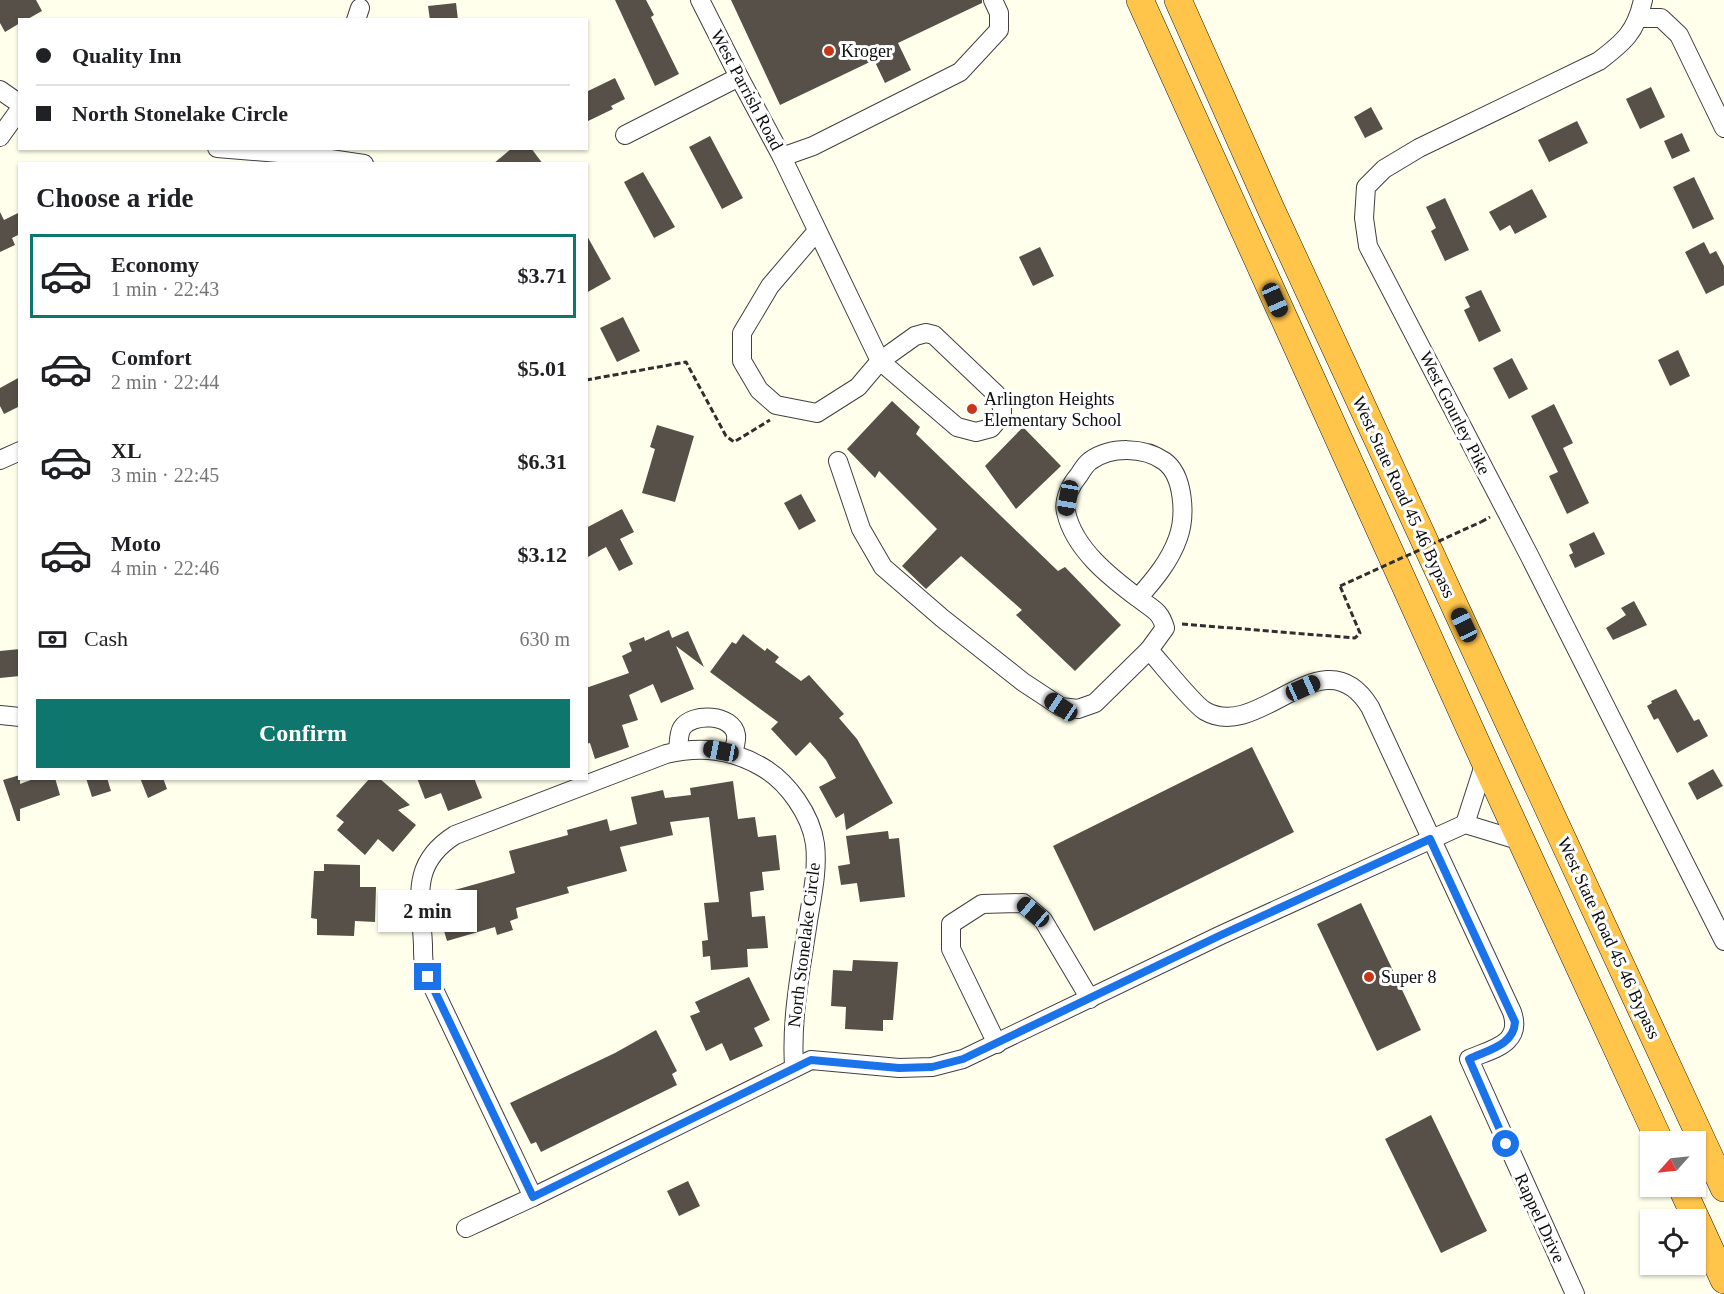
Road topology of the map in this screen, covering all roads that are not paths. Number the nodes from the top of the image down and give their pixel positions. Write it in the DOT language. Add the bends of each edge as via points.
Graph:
graph roads {
  1 [pos="700,0"];
  2 [pos="993,0"];
  3 [pos="1140,0"];
  4 [pos="1178,0"];
  5 [pos="1643,0"];
  6 [pos="1639,18"];
  7 [pos="739,77"];
  8 [pos="0,90"];
  9 [pos="18,103"];
  10 [pos="18,112"];
  11 [pos="1724,128"];
  12 [pos="625,135"];
  13 [pos="0,137"];
  14 [pos="260,150"];
  15 [pos="304,152"];
  16 [pos="782,157"];
  17 [pos="354,162"];
  18 [pos="817,231"];
  19 [pos="1275,300"];
  20 [pos="1329,334"];
  21 [pos="880,361"];
  22 [pos="18,452"];
  23 [pos="0,460"];
  24 [pos="838,461"];
  25 [pos="1138,598"];
  26 [pos="1149,650"];
  27 [pos="0,715"];
  28 [pos="18,717"];
  29 [pos="678,751"];
  30 [pos="733,753"];
  31 [pos="1485,762"];
  32 [pos="1465,824"];
  33 [pos="1430,839"];
  34 [pos="1521,841"];
  35 [pos="1724,940"];
  36 [pos="1090,999"];
  37 [pos="1597,1006"];
  38 [pos="1654,1036"];
  39 [pos="997,1044"];
  40 [pos="794,1066"];
  41 [pos="1655,1131"];
  42 [pos="1715,1155"];
  43 [pos="1724,1188"];
  44 [pos="533,1197"];
  45 [pos="1686,1197"];
  46 [pos="466,1228"];
  47 [pos="1724,1280"];
  48 [pos="1575,1294"];
  1 -- 7 [label="street, West Parrish Road"];
  2 -- 16 [label="street" via="999,13 999,30 960,72 813,146"];
  3 -- 19 [label="highway, West State Road 45 46 Bypass"];
  4 -- 20 [label="highway, West State Road 45 46 Bypass"];
  5 -- 6 [label="street, West Gourley Pike"];
  6 -- 11 [label="street" via="1660,18 1679,35"];
  6 -- 35 [label="street, West Gourley Pike" via="1625,41 1599,61 1419,148 1384,169 1366,187 1364,218 1368,246"];
  7 -- 12 [label="street"];
  7 -- 16 [label="street, West Parrish Road"];
  8 -- 9 [label="street"];
  10 -- 13 [label="street"];
  14 -- 15 [label="street"];
  15 -- 17 [label="street"];
  16 -- 18 [label="street, West Parrish Road"];
  18 -- 21 [label="street, West Parrish Road"];
  18 -- 21 [label="street" via="770,286 742,333 742,361 759,390 776,405 817,413 858,387"];
  19 -- 20 [label="highway" via="1297,307"];
  19 -- 31 [label="highway, West State Road 45 46 Bypass"];
  20 -- 38 [label="highway, West State Road 45 46 Bypass"];
  21 -- 21 [label="street" via="957,427 976,432 991,428 1001,417 1002,407 996,394 934,335 915,336"];
  22 -- 23 [label="street"];
  24 -- 26 [label="street" via="861,529 883,567 1023,682 1061,707 1078,709 1095,703"];
  25 -- 25 [label="street" via="1078,543 1065,511 1070,485 1090,461 1118,450 1144,452 1165,462 1180,485 1179,537 1159,574"];
  25 -- 26 [label="street" via="1160,614 1165,628"];
  26 -- 33 [label="street" via="1204,711 1218,715 1252,711 1320,680 1350,684 1370,707"];
  27 -- 28 [label="street"];
  29 -- 30 [label="street, North Stonelake Circle" via="709,749"];
  29 -- 30 [label="street" via="681,729 698,718 724,720 734,728 737,737"];
  29 -- 44 [label="street, North Stonelake Circle" via="467,829 443,842 425,867 418,909 422,959"];
  30 -- 40 [label="street, North Stonelake Circle" via="771,772 791,792 814,843 815,877 795,1011"];
  31 -- 32 [label="street"];
  31 -- 34 [label="highway, West State Road 45 46 Bypass"];
  32 -- 33 [label="street"];
  32 -- 34 [label="street"];
  33 -- 36 [label="street"];
  33 -- 48 [label="street, Rappel Drive" via="1515,1022 1515,1032 1503,1044 1469,1059"];
  34 -- 37 [label="highway, West State Road 45 46 Bypass"];
  36 -- 39 [label="street"];
  36 -- 39 [label="street" via="1043,920 1023,903 982,904 951,924 951,949"];
  37 -- 38 [label="highway" via="1625,1029"];
  37 -- 41 [label="highway, West State Road 45 46 Bypass"];
  38 -- 42 [label="highway, West State Road 45 46 Bypass"];
  39 -- 40 [label="street" via="932,1067 811,1060"];
  40 -- 44 [label="street"];
  42 -- 43 [label="highway, West State Road 45 46 Bypass"];
  44 -- 46 [label="street"];
  45 -- 47 [label="highway"];
}
